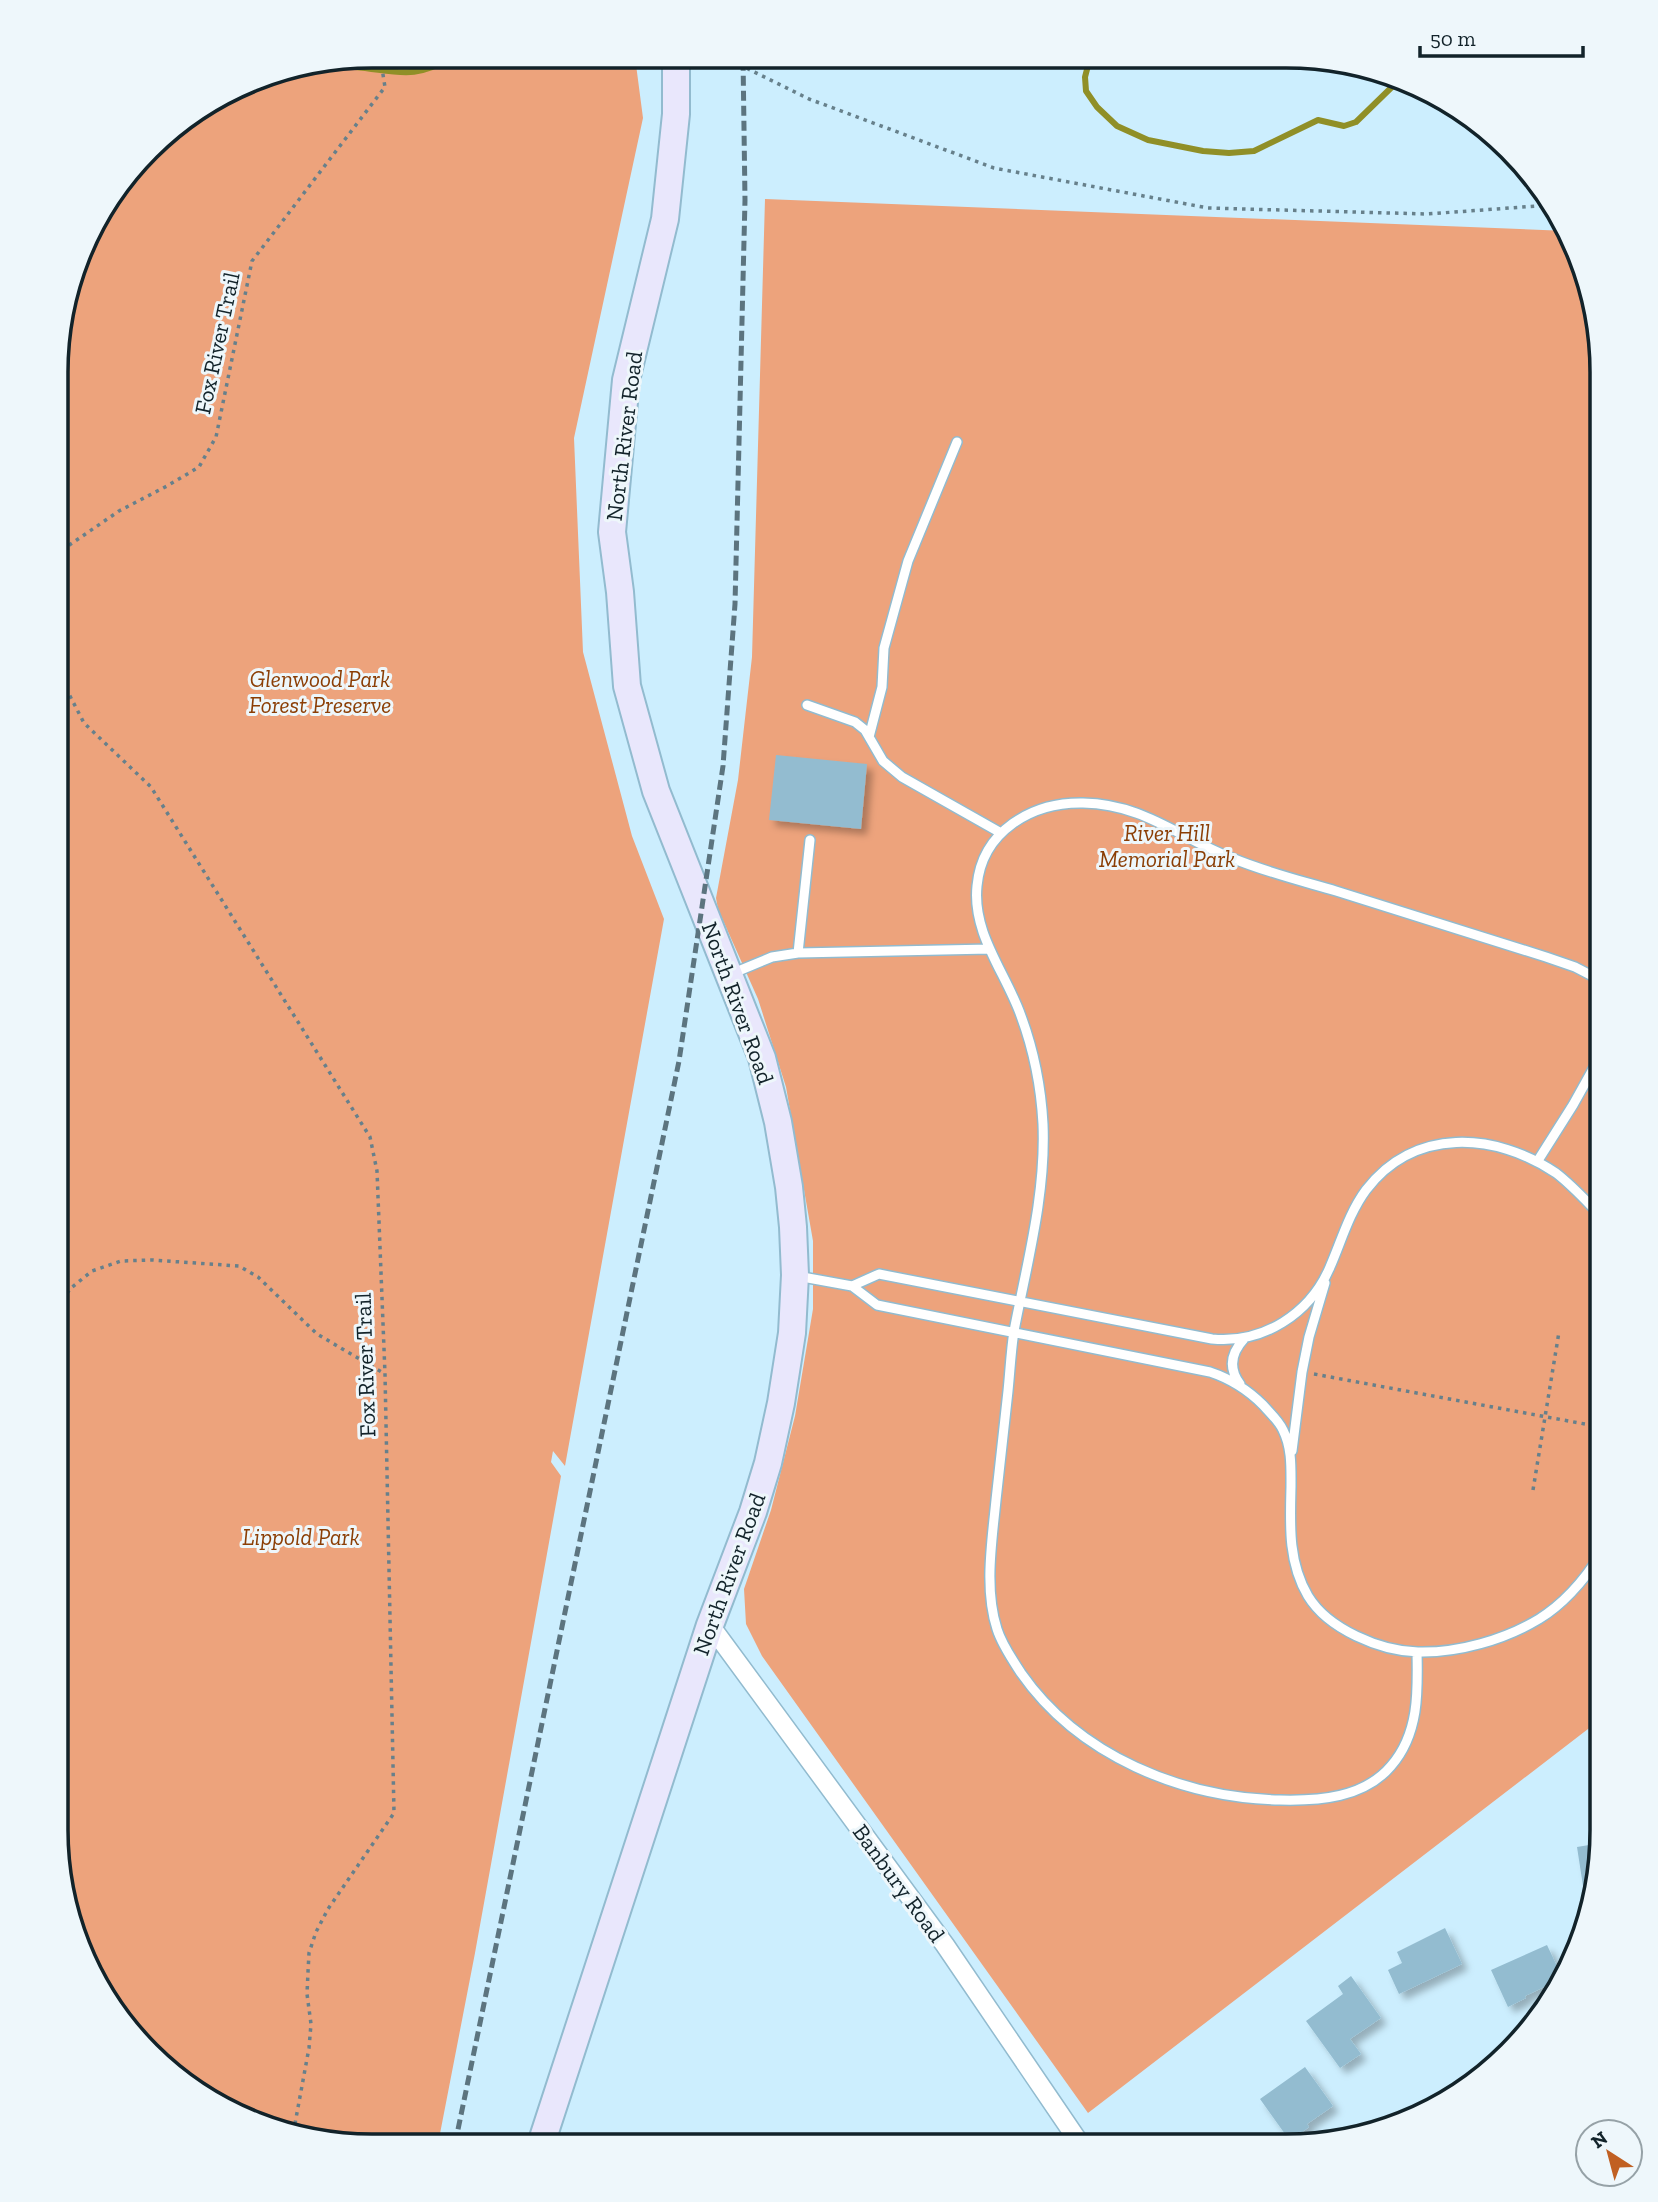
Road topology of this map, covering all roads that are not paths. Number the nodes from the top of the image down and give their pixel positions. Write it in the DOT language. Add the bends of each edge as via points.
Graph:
graph roads {
  1 [pos="676,68"];
  2 [pos="957,442"];
  3 [pos="807,705"];
  4 [pos="869,737"];
  5 [pos="1001,833"];
  6 [pos="810,840"];
  7 [pos="990,949"];
  8 [pos="798,953"];
  9 [pos="730,974"];
  10 [pos="1590,975"];
  11 [pos="1590,1075"];
  12 [pos="1537,1162"];
  13 [pos="1590,1205"];
  14 [pos="1329,1270"];
  15 [pos="795,1275"];
  16 [pos="852,1286"];
  17 [pos="1021,1302"];
  18 [pos="1014,1333"];
  19 [pos="1244,1339"];
  20 [pos="1241,1385"];
  21 [pos="1291,1459"];
  22 [pos="1590,1569"];
  23 [pos="710,1625"];
  24 [pos="1417,1652"];
  25 [pos="544,2134"];
  26 [pos="1073,2134"];
  1 -- 9 [label="main road, North River Road" via="665,219 626,380 612,532 627,686 656,791"];
  2 -- 4 [label="lane" via="908,561 884,648 882,687"];
  3 -- 4 [label="lane" via="855,722"];
  4 -- 5 [label="lane" via="883,761 902,778"];
  5 -- 7 [label="lane" via="986,853 976,888 979,925"];
  5 -- 10 [label="lane" via="1024,815 1060,804 1127,809 1230,858"];
  6 -- 8 [label="lane"];
  7 -- 8 [label="lane"];
  7 -- 17 [label="lane" via="1021,1014 1042,1113 1039,1203"];
  8 -- 9 [label="lane" via="772,957"];
  9 -- 15 [label="main road, North River Road" via="762,1058 778,1122 789,1186"];
  11 -- 12 [label="lane"];
  12 -- 13 [label="lane" via="1570,1184"];
  12 -- 14 [label="lane" via="1503,1148 1462,1141 1437,1144 1394,1162 1355,1207"];
  14 -- 19 [label="lane" via="1305,1306 1291,1318"];
  14 -- 21 [label="lane" via="1309,1337"];
  15 -- 16 [label="lane"];
  15 -- 23 [label="main road, North River Road" via="792,1333 768,1463"];
  16 -- 17 [label="lane" via="879,1274"];
  16 -- 18 [label="lane" via="877,1305"];
  17 -- 18 [label="lane"];
  17 -- 19 [label="lane" via="1212,1339"];
  18 -- 20 [label="lane" via="1210,1372"];
  18 -- 24 [label="lane" via="992,1544 995,1625 1035,1692 1081,1734 1147,1774 1184,1786 1229,1796 1323,1800 1369,1783 1390,1768 1400,1753 1415,1719"];
  19 -- 20 [label="lane" via="1231,1366"];
  20 -- 21 [label="lane" via="1283,1429"];
  21 -- 24 [label="lane" via="1291,1553 1308,1596 1342,1629 1365,1640"];
  22 -- 24 [label="lane" via="1558,1605 1519,1629 1462,1648"];
  23 -- 25 [label="main road, North River Road"];
  23 -- 26 [label="street, Banbury Road" via="945,1945"];
}
